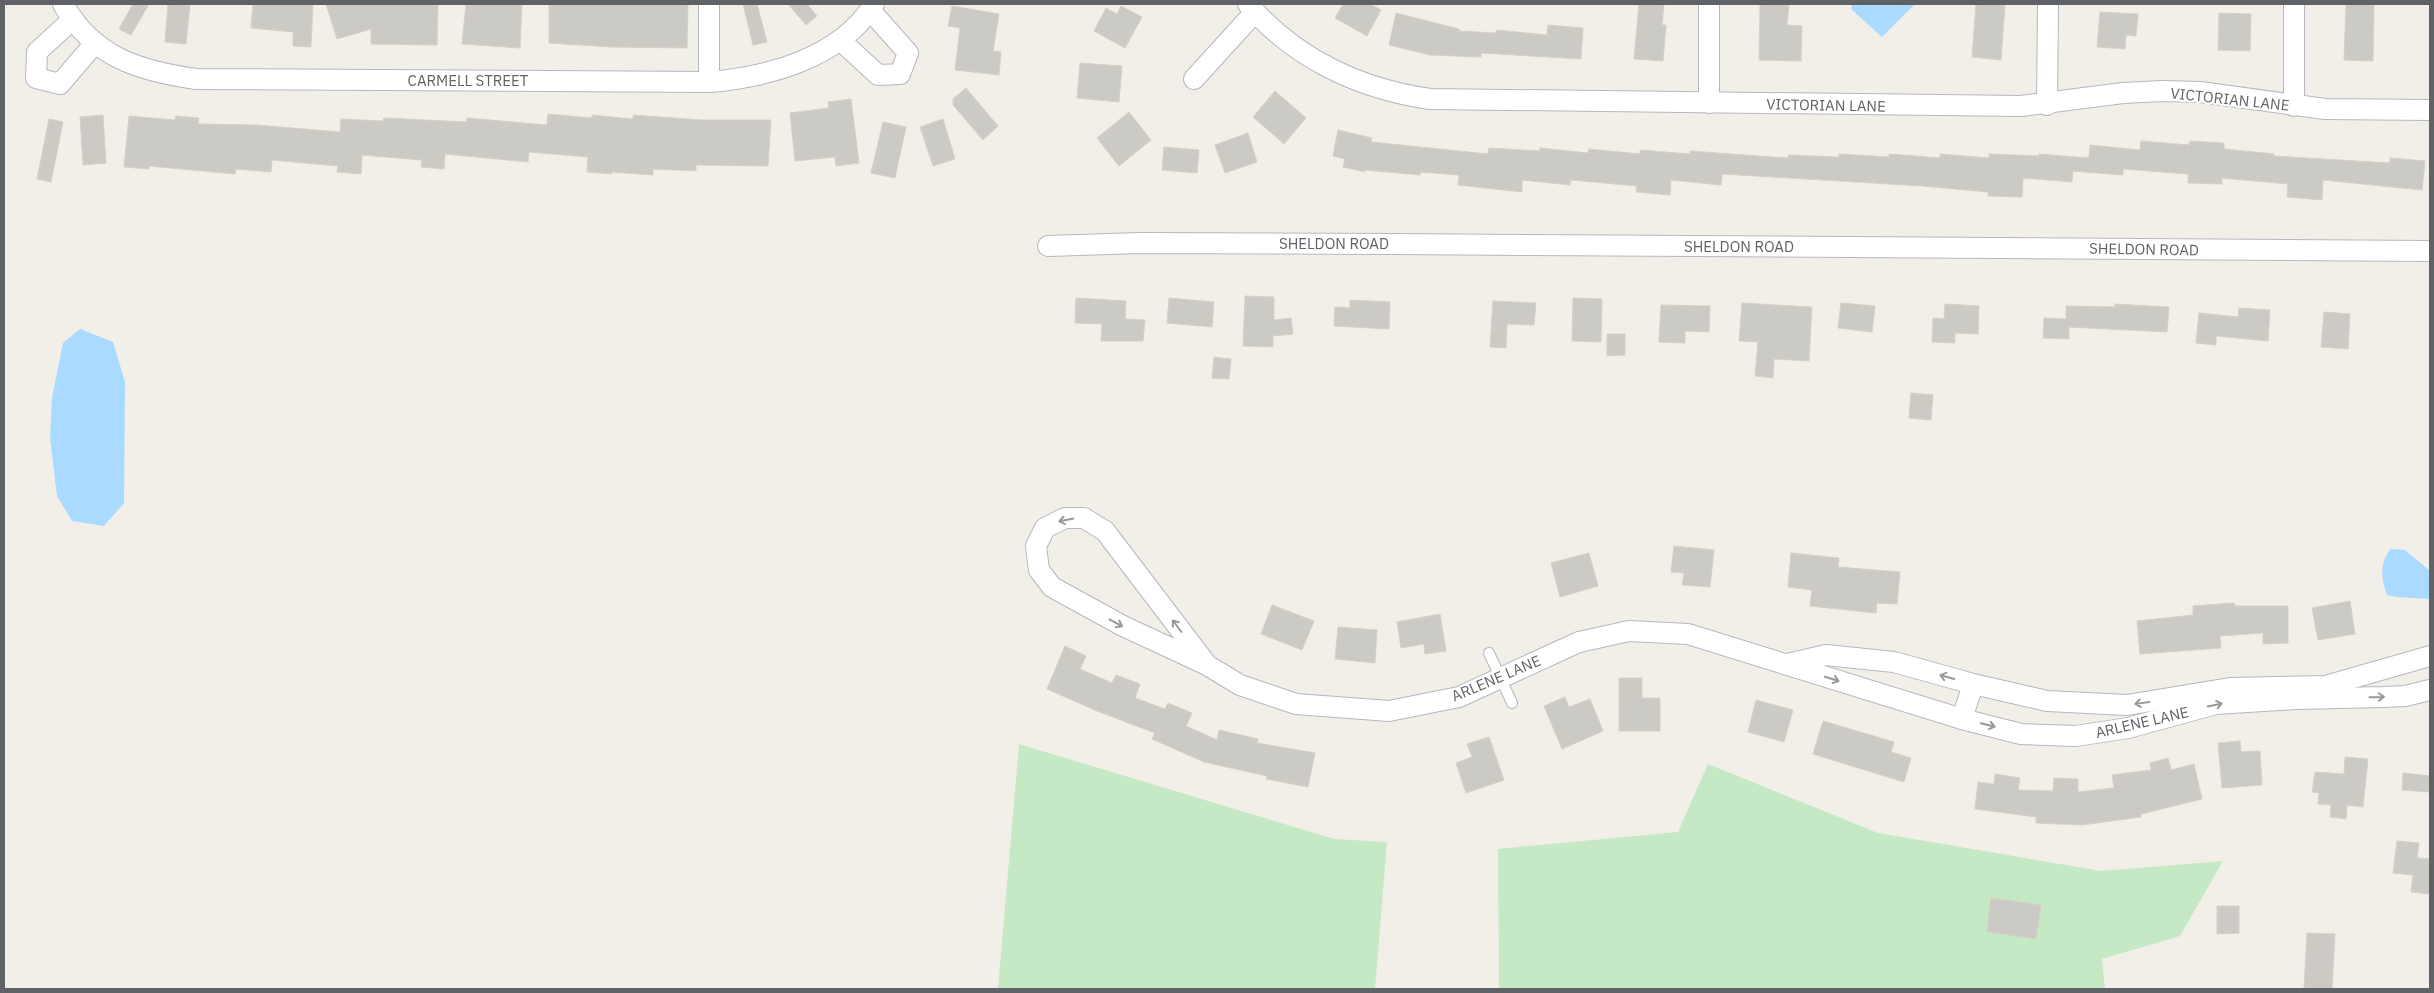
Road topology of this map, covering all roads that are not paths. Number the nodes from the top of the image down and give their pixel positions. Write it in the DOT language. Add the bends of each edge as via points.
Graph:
graph roads {
  1 [pos="709,4"];
  2 [pos="1709,4"];
  3 [pos="2048,4"];
  4 [pos="2294,4"];
  5 [pos="872,7"];
  6 [pos="1252,8"];
  7 [pos="68,12"];
  8 [pos="840,40"];
  9 [pos="95,43"];
  10 [pos="1194,78"];
  11 [pos="709,82"];
  12 [pos="1709,103"];
  13 [pos="2046,105"];
  14 [pos="2294,106"];
  15 [pos="2430,110"];
  16 [pos="1048,246"];
  17 [pos="2430,251"];
  18 [pos="1489,653"];
  19 [pos="2430,656"];
  20 [pos="1785,664"];
  21 [pos="1207,665"];
  22 [pos="1501,678"];
  23 [pos="1973,684"];
  24 [pos="2430,690"];
  25 [pos="2263,693"];
  26 [pos="1512,703"];
  27 [pos="1962,719"];
  1 -- 11 [label="street"];
  2 -- 12 [label="street"];
  3 -- 13 [label="street"];
  4 -- 14 [label="street"];
  5 -- 8 [label="street, CARMELL STREET"];
  5 -- 8 [label="street, CARMELL STREET" via="908,53 900,74 878,75"];
  6 -- 10 [label="street"];
  6 -- 12 [label="street, VICTORIAN LANE" via="1288,42 1320,64 1358,81 1406,96 1455,101"];
  7 -- 9 [label="street, CARMELL STREET"];
  7 -- 9 [label="street, CARMELL STREET" via="37,52 36,78 60,84"];
  8 -- 11 [label="street, CARMELL STREET" via="817,54 776,71 742,80"];
  9 -- 11 [label="street, CARMELL STREET" via="112,56 137,67 196,79"];
  12 -- 13 [label="street, VICTORIAN LANE"];
  13 -- 14 [label="street, VICTORIAN LANE" via="2123,93 2162,91 2200,92"];
  14 -- 15 [label="street, VICTORIAN LANE"];
  16 -- 17 [label="street, SHELDON ROAD" via="1140,243"];
  18 -- 22 [label="lane"];
  19 -- 25 [label="street, ARLENE LANE" via="2325,686"];
  20 -- 22 [label="street, ARLENE LANE" via="1688,634 1629,630 1579,642"];
  23 -- 20 [label="street, ARLENE LANE, one-way" via="1894,662 1826,655"];
  20 -- 27 [label="street, ARLENE LANE, one-way"];
  21 -- 21 [label="street, ARLENE LANE, one-way" via="1105,531 1084,518 1065,518 1045,528 1036,546 1039,570 1052,587 1123,626"];
  21 -- 22 [label="street, ARLENE LANE" via="1240,685 1296,704 1389,711 1459,697"];
  22 -- 26 [label="lane"];
  25 -- 23 [label="street, ARLENE LANE, one-way" via="2230,688 2127,705 2047,701"];
  23 -- 27 [label="street"];
  25 -- 24 [label="street, ARLENE LANE, one-way" via="2383,697"];
  27 -- 25 [label="street, ARLENE LANE, one-way" via="2021,734 2076,736 2128,728"];
}
